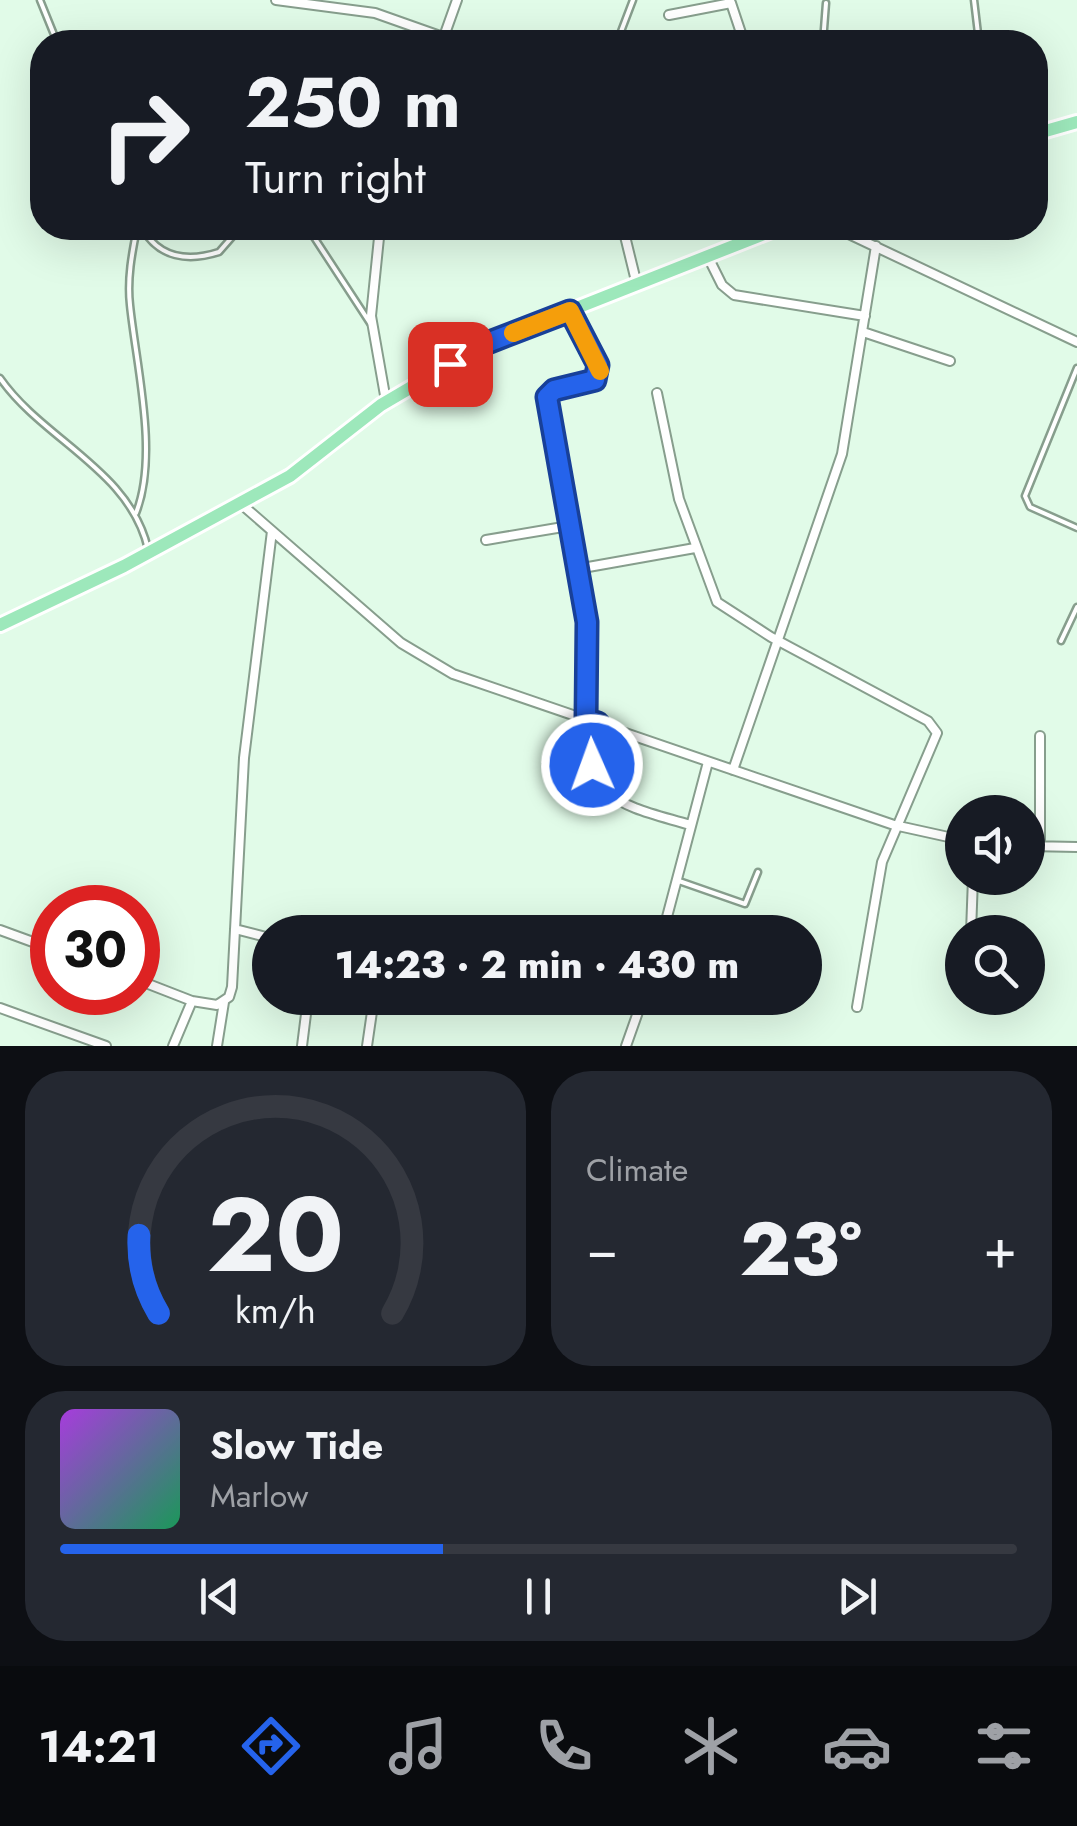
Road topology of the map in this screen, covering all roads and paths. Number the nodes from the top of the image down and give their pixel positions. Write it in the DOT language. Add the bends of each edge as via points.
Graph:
graph roads {
  1 [pos="40,0"];
  2 [pos="276,0"];
  3 [pos="367,0"];
  4 [pos="458,0"];
  5 [pos="633,0"];
  6 [pos="974,0"];
  7 [pos="826,4"];
  8 [pos="363,10"];
  9 [pos="669,15"];
  10 [pos="53,30"];
  11 [pos="416,30"];
  12 [pos="447,30"];
  13 [pos="622,30"];
  14 [pos="740,30"];
  15 [pos="823,30"];
  16 [pos="978,30"];
  17 [pos="1077,122"];
  18 [pos="1048,128"];
  19 [pos="137,240"];
  20 [pos="150,240"];
  21 [pos="230,240"];
  22 [pos="316,240"];
  23 [pos="379,240"];
  24 [pos="626,240"];
  25 [pos="734,240"];
  26 [pos="863,240"];
  27 [pos="876,246"];
  28 [pos="707,254"];
  29 [pos="637,286"];
  30 [pos="570,311"];
  31 [pos="865,316"];
  32 [pos="373,327"];
  33 [pos="863,332"];
  34 [pos="1077,342"];
  35 [pos="950,361"];
  36 [pos="1077,368"];
  37 [pos="0,378"];
  38 [pos="657,393"];
  39 [pos="386,402"];
  40 [pos="240,503"];
  41 [pos="136,513"];
  42 [pos="569,526"];
  43 [pos="1077,528"];
  44 [pos="272,531"];
  45 [pos="486,540"];
  46 [pos="696,548"];
  47 [pos="149,552"];
  48 [pos="577,569"];
  49 [pos="1077,607"];
  50 [pos="0,625"];
  51 [pos="781,641"];
  52 [pos="1061,641"];
  53 [pos="586,719"];
  54 [pos="598,723"];
  55 [pos="1040,736"];
  56 [pos="708,762"];
  57 [pos="732,770"];
  58 [pos="1040,795"];
  59 [pos="690,825"];
  60 [pos="898,826"];
  61 [pos="945,836"];
  62 [pos="1045,846"];
  63 [pos="1077,846"];
  64 [pos="758,872"];
  65 [pos="675,879"];
  66 [pos="667,915"];
  67 [pos="0,930"];
  68 [pos="235,930"];
  69 [pos="252,934"];
  70 [pos="30,941"];
  71 [pos="160,989"];
  72 [pos="192,1001"];
  73 [pos="224,1002"];
  74 [pos="0,1008"];
  75 [pos="856,1008"];
  76 [pos="306,1015"];
  77 [pos="372,1015"];
  78 [pos="636,1015"];
  79 [pos="106,1046"];
  80 [pos="173,1046"];
  81 [pos="217,1046"];
  82 [pos="302,1046"];
  83 [pos="367,1046"];
  84 [pos="626,1046"];
  1 -- 10 [label="lane"];
  2 -- 8 [label="street"];
  3 -- 8 [label="street"];
  4 -- 12 [label="street"];
  5 -- 13 [label="lane"];
  6 -- 16 [label="lane"];
  7 -- 15 [label="lane"];
  8 -- 11 [label="street"];
  9 -- 14 [label="street" via="731,2"];
  17 -- 18 [label="main road"];
  19 -- 41 [label="lane" via="129,283 144,415"];
  20 -- 21 [label="lane" via="182,257 220,252"];
  22 -- 32 [label="lane"];
  23 -- 32 [label="street"];
  24 -- 29 [label="street"];
  25 -- 28 [label="main road"];
  26 -- 27 [label="street"];
  27 -- 31 [label="street"];
  27 -- 34 [label="street"];
  28 -- 29 [label="main road"];
  28 -- 31 [label="street" via="734,294"];
  29 -- 30 [label="main road"];
  30 -- 39 [label="main road" via="482,345"];
  30 -- 42 [label="street" via="600,374 547,397"];
  31 -- 33 [label="street"];
  32 -- 39 [label="street"];
  33 -- 35 [label="street"];
  33 -- 51 [label="street" via="842,454"];
  36 -- 43 [label="lane" via="1025,496 1030,507"];
  37 -- 41 [label="lane"];
  38 -- 46 [label="street" via="667,456"];
  39 -- 40 [label="main road" via="290,476"];
  40 -- 44 [label="street"];
  40 -- 47 [label="main road"];
  41 -- 47 [label="lane"];
  42 -- 45 [label="street"];
  42 -- 48 [label="street"];
  44 -- 53 [label="street" via="429,662"];
  44 -- 68 [label="street" via="246,738"];
  46 -- 48 [label="street"];
  46 -- 51 [label="street" via="718,602"];
  47 -- 50 [label="main road"];
  48 -- 53 [label="street" via="590,655"];
  49 -- 52 [label="lane"];
  51 -- 57 [label="street"];
  51 -- 60 [label="street" via="935,726 936,738"];
  53 -- 54 [label="street"];
  54 -- 56 [label="street"];
  54 -- 59 [label="street" via="592,765 606,792"];
  55 -- 58 [label="street"];
  56 -- 57 [label="street"];
  56 -- 59 [label="street"];
  57 -- 60 [label="street"];
  59 -- 65 [label="street"];
  60 -- 61 [label="street"];
  60 -- 75 [label="street" via="872,900"];
  62 -- 63 [label="street"];
  64 -- 65 [label="lane" via="742,904"];
  65 -- 66 [label="street"];
  67 -- 70 [label="street"];
  68 -- 69 [label="street"];
  68 -- 73 [label="street" via="232,987"];
  71 -- 72 [label="street"];
  72 -- 73 [label="street"];
  72 -- 80 [label="street"];
  73 -- 81 [label="street"];
  74 -- 79 [label="street"];
  76 -- 82 [label="street"];
  77 -- 83 [label="street"];
  78 -- 84 [label="street"];
}
